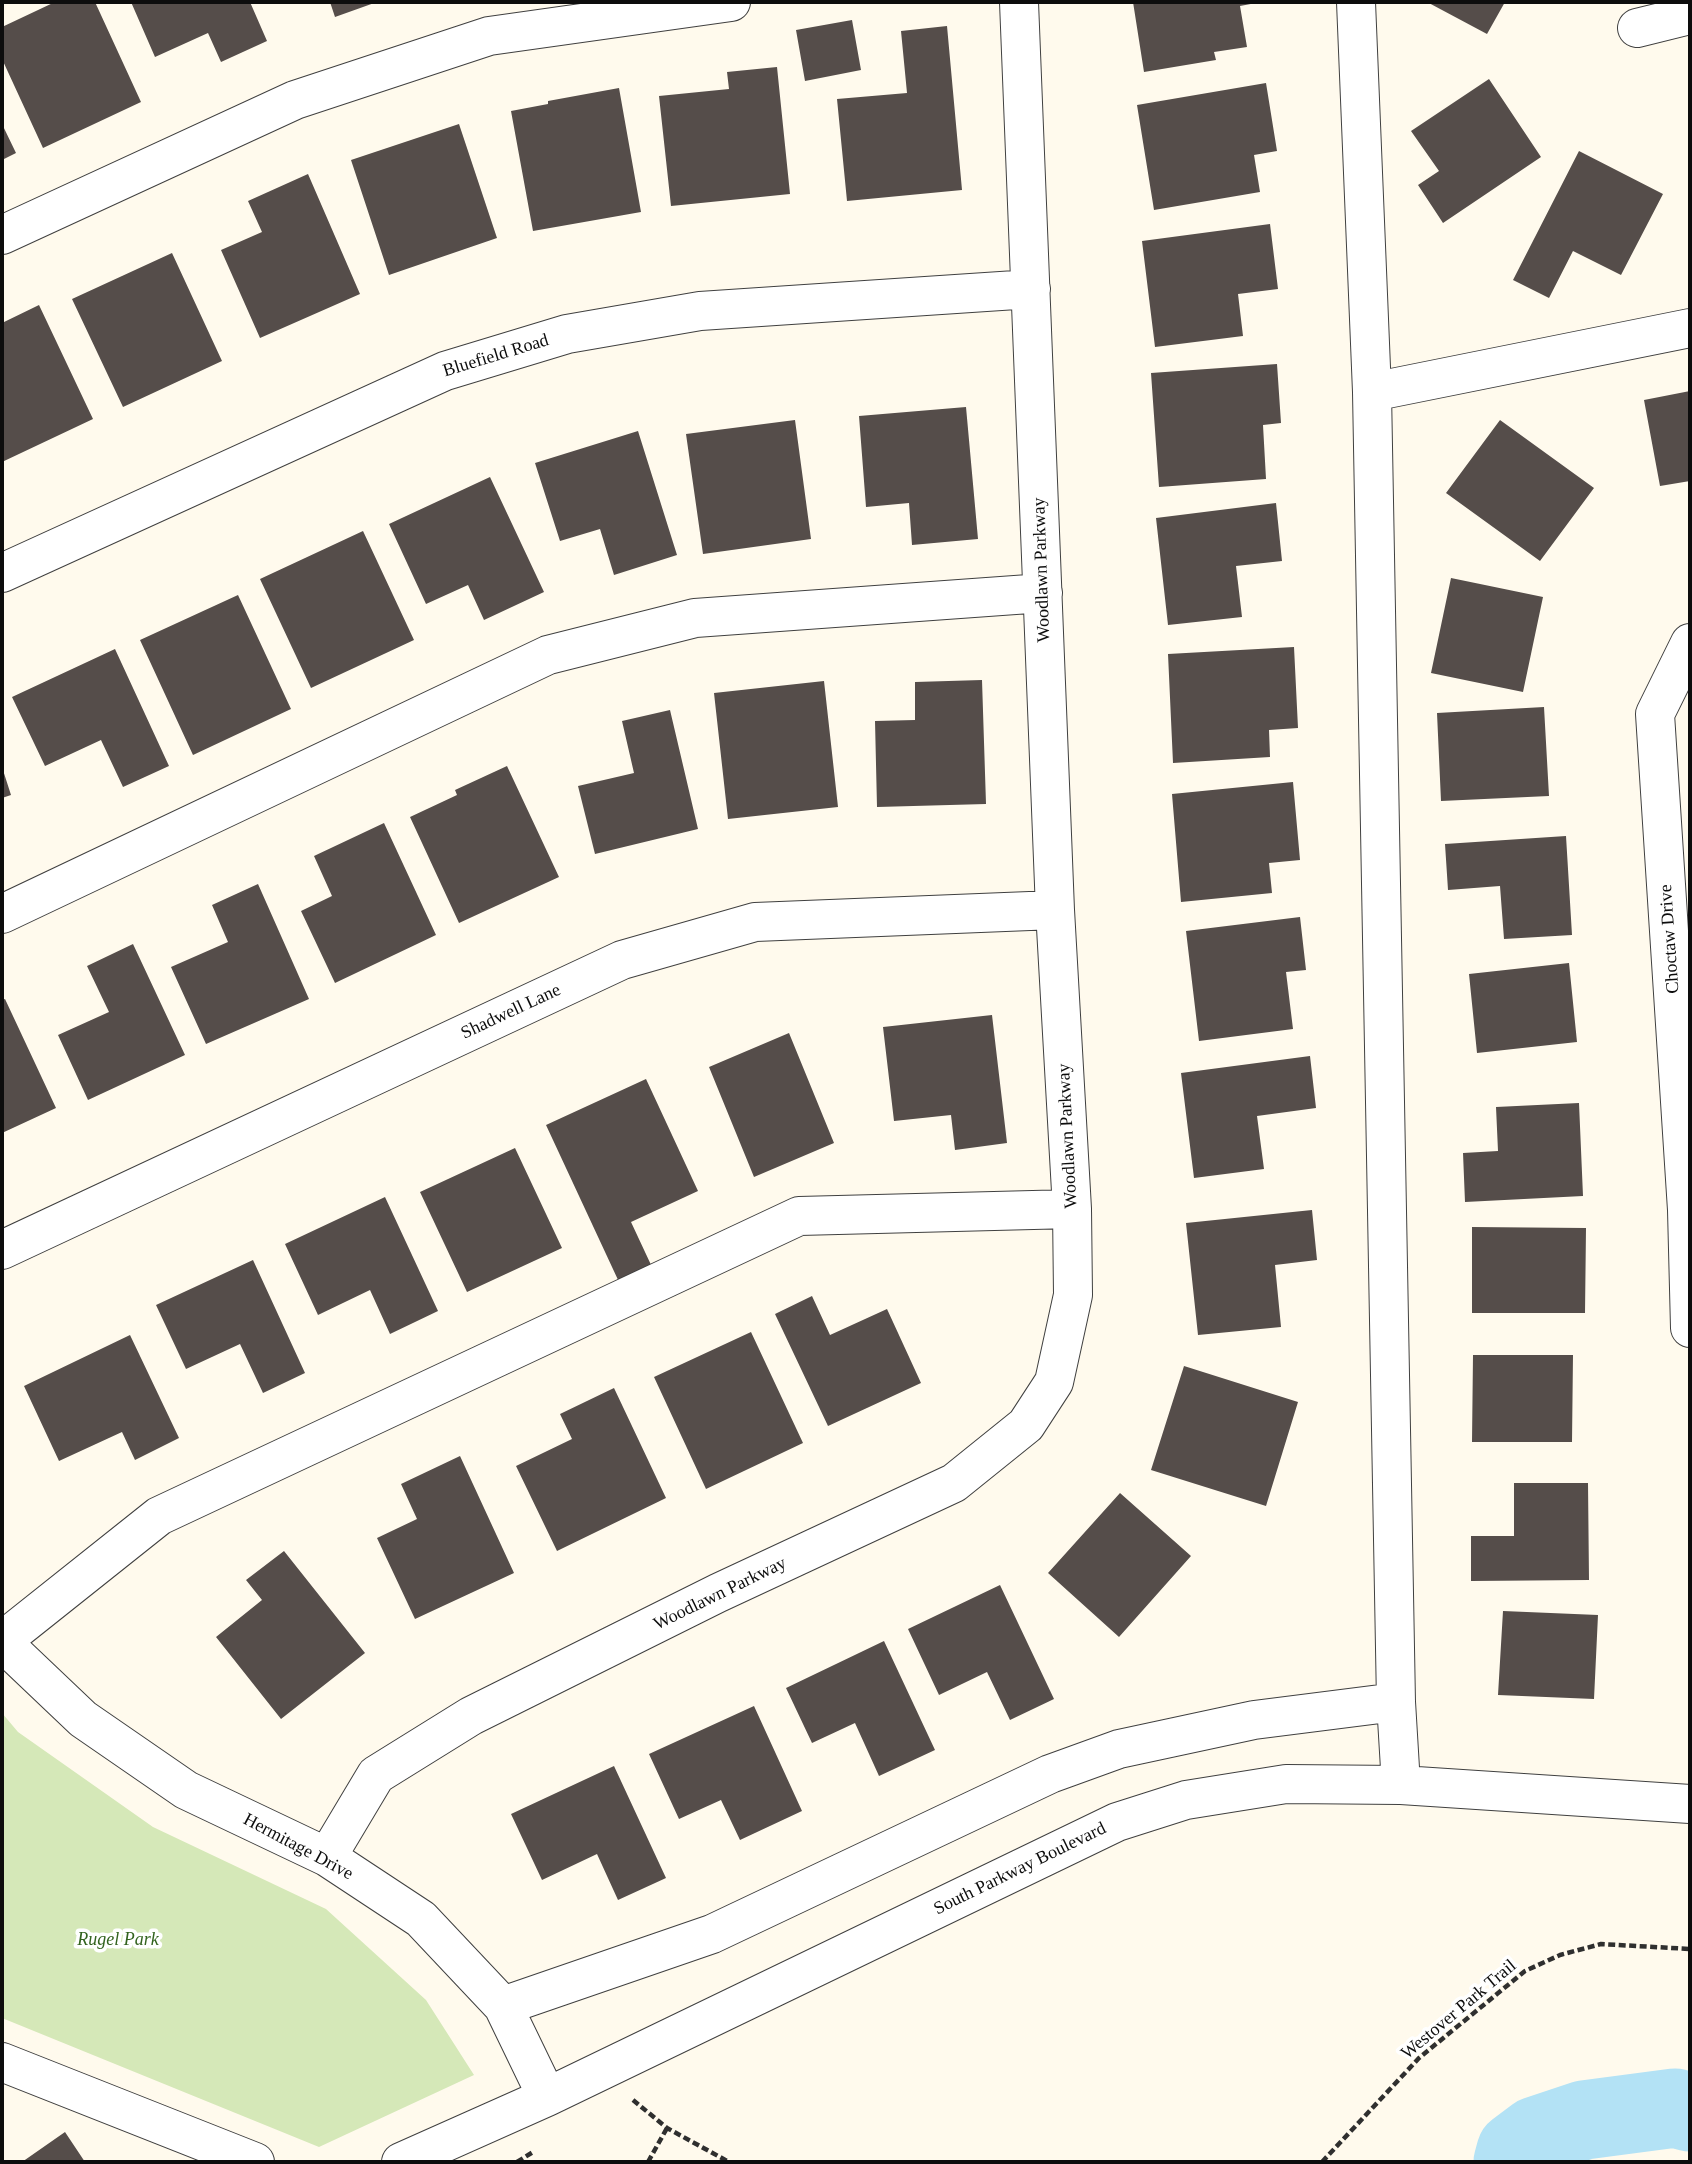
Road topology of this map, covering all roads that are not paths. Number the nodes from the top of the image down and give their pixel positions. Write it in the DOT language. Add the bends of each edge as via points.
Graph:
graph roads {
  1 [pos="731,2"];
  2 [pos="1019,2"];
  3 [pos="1356,2"];
  4 [pos="1690,15"];
  5 [pos="1637,27"];
  6 [pos="2,235"];
  7 [pos="1031,289"];
  8 [pos="1690,328"];
  9 [pos="1372,392"];
  10 [pos="2,573"];
  11 [pos="1043,593"];
  12 [pos="1690,643"];
  13 [pos="1055,910"];
  14 [pos="2,914"];
  15 [pos="1680,930"];
  16 [pos="1072,1209"];
  17 [pos="1688,1210"];
  18 [pos="2,1250"];
  19 [pos="1690,1328"];
  20 [pos="2,1642"];
  21 [pos="1396,1702"];
  22 [pos="1401,1785"];
  23 [pos="1690,1804"];
  24 [pos="327,1857"];
  25 [pos="503,2006"];
  26 [pos="2,2062"];
  27 [pos="547,2097"];
  28 [pos="255,2162"];
  29 [pos="401,2162"];
  1 -- 6 [label="street" via="489,36 295,100"];
  2 -- 7 [label="street, Woodlawn Parkway"];
  3 -- 9 [label="street"];
  4 -- 5 [label="street"];
  7 -- 10 [label="street, Bluefield Road" via="700,311 567,334 444,371"];
  7 -- 11 [label="street, Woodlawn Parkway"];
  8 -- 9 [label="street"];
  9 -- 21 [label="street"];
  11 -- 13 [label="street, Woodlawn Parkway"];
  11 -- 14 [label="street" via="695,618 548,655"];
  12 -- 15 [label="street, Choctaw Drive" via="1656,714"];
  13 -- 16 [label="street, Woodlawn Parkway"];
  13 -- 18 [label="street, Shadwell Lane" via="755,922 622,960"];
  15 -- 17 [label="street, Choctaw Drive"];
  16 -- 20 [label="street" via="799,1216 159,1516"];
  16 -- 24 [label="street, Woodlawn Parkway" via="1073,1295 1068,1320 1054,1382 1026,1425 954,1483 471,1716 376,1775"];
  17 -- 19 [label="street, Choctaw Drive"];
  20 -- 24 [label="street, Hermitage Drive" via="83,1719 186,1790"];
  21 -- 22 [label="street"];
  21 -- 25 [label="street" via="1254,1720 1119,1749 1050,1774 712,1934"];
  22 -- 23 [label="street, South Parkway Boulevard"];
  22 -- 27 [label="street, South Parkway Boulevard" via="1286,1784 1186,1800 1117,1822"];
  24 -- 25 [label="street, Hermitage Drive" via="421,1919"];
  25 -- 27 [label="street, Hermitage Drive"];
  26 -- 28 [label="street"];
  27 -- 29 [label="street, South Parkway Boulevard"];
}
